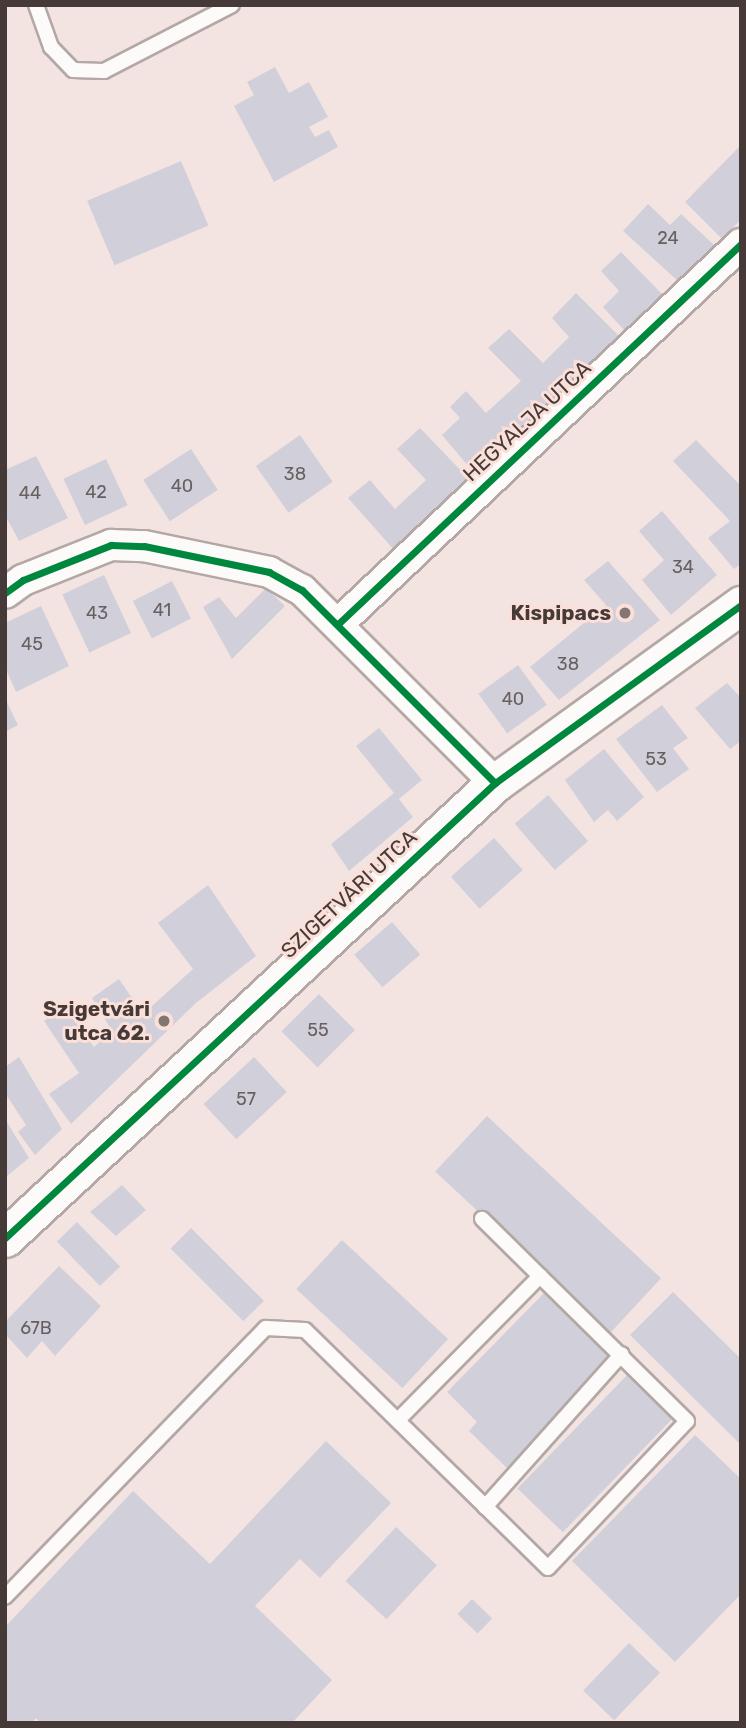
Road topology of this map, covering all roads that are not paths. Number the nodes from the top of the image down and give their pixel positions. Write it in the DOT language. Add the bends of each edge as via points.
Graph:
graph roads {
  1 [pos="36,5"];
  2 [pos="232,5"];
  3 [pos="741,244"];
  4 [pos="5,593"];
  5 [pos="741,605"];
  6 [pos="338,624"];
  7 [pos="495,783"];
  8 [pos="482,1219"];
  9 [pos="5,1238"];
  10 [pos="540,1276"];
  11 [pos="622,1354"];
  12 [pos="399,1419"];
  13 [pos="485,1507"];
  14 [pos="5,1597"];
  1 -- 2 [label="lane" via="51,47 73,70 104,71"];
  3 -- 6 [label="street, HEGYALJA UTCA"];
  4 -- 6 [label="street" via="23,580 111,545 144,546 269,572 302,590"];
  5 -- 7 [label="street, SZIGETVÁRI UTCA"];
  6 -- 7 [label="street"];
  7 -- 9 [label="street, SZIGETVÁRI UTCA"];
  8 -- 10 [label="lane"];
  10 -- 11 [label="lane"];
  10 -- 12 [label="lane"];
  11 -- 13 [label="lane"];
  11 -- 13 [label="lane" via="687,1421 548,1568"];
  12 -- 13 [label="lane"];
  12 -- 14 [label="lane" via="305,1330 266,1328"];
}
